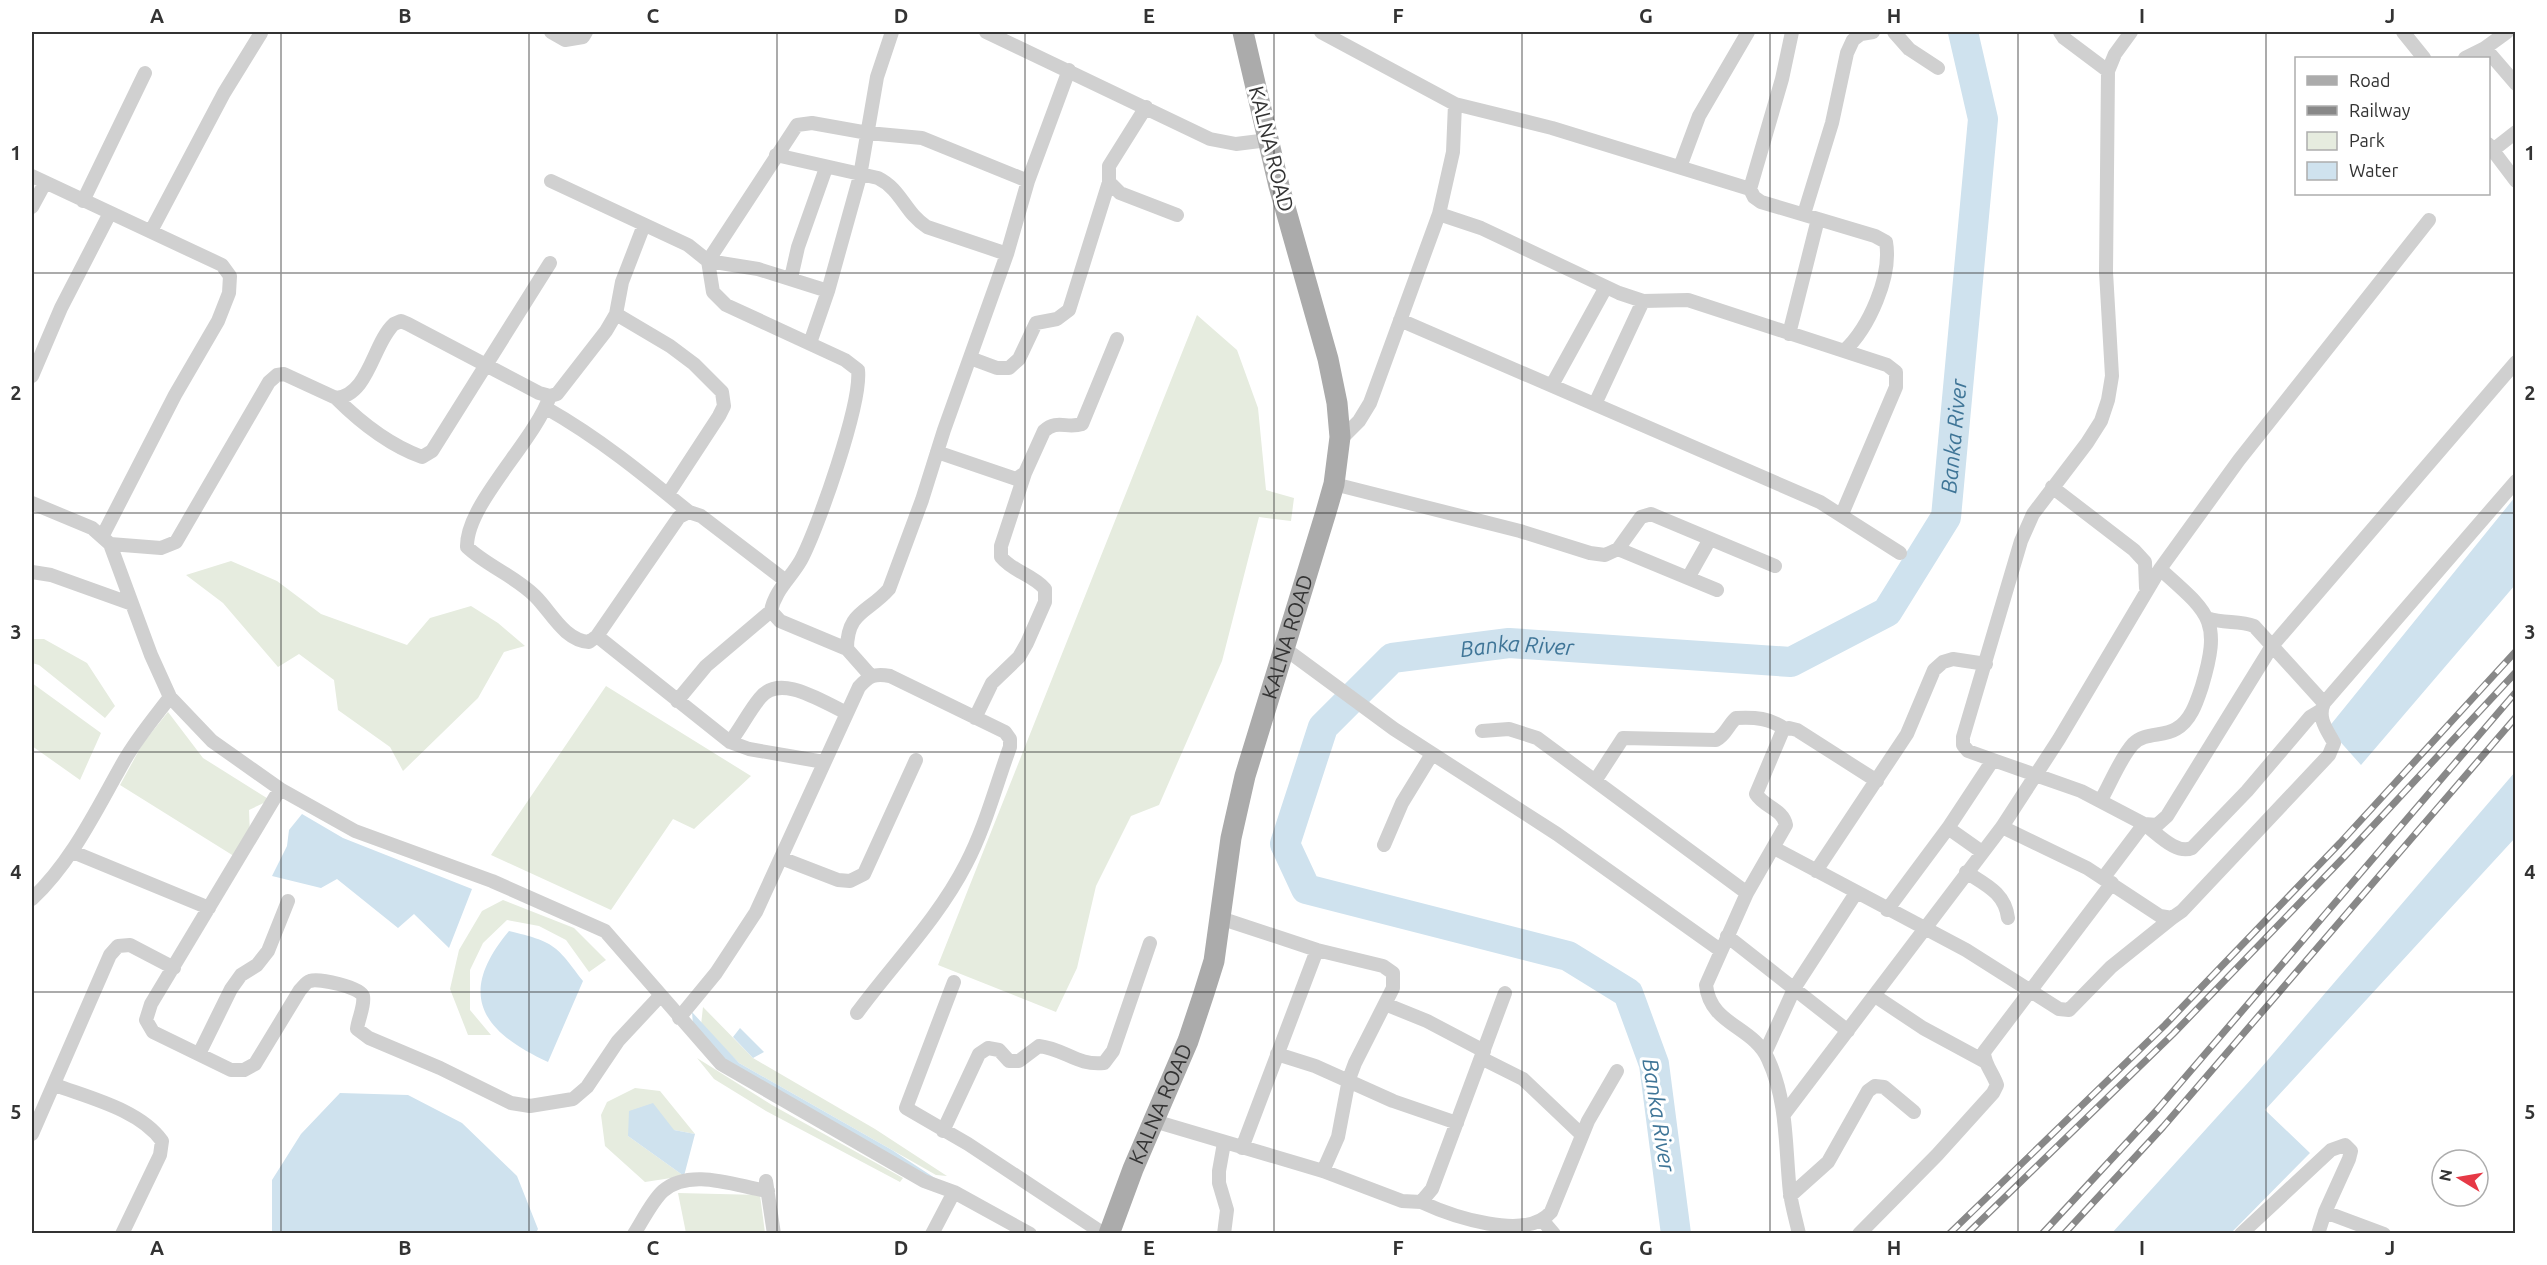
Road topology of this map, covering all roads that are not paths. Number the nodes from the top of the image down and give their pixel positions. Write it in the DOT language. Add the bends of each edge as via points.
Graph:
graph roads {
  1 [pos="551,32"];
  2 [pos="586,32"];
  3 [pos="892,32"];
  4 [pos="986,32"];
  5 [pos="1243,32"];
  6 [pos="1321,32"];
  7 [pos="1748,32"];
  8 [pos="1792,32"];
  9 [pos="1873,32"];
  10 [pos="1894,32"];
  11 [pos="2060,32"];
  12 [pos="2131,32"];
  13 [pos="2403,32"];
  14 [pos="2507,32"];
  15 [pos="261,33"];
  16 [pos="2485,48"];
  17 [pos="2423,57"];
  18 [pos="2467,57"];
  19 [pos="1938,68"];
  20 [pos="1069,70"];
  21 [pos="2108,71"];
  22 [pos="145,73"];
  23 [pos="2514,78"];
  24 [pos="1455,104"];
  25 [pos="1146,107"];
  26 [pos="2516,132"];
  27 [pos="868,133"];
  28 [pos="1268,140"];
  29 [pos="2491,147"];
  30 [pos="776,155"];
  31 [pos="1680,167"];
  32 [pos="826,168"];
  33 [pos="32,176"];
  34 [pos="860,176"];
  35 [pos="551,181"];
  36 [pos="1028,181"];
  37 [pos="2516,181"];
  38 [pos="1109,182"];
  39 [pos="45,183"];
  40 [pos="1750,189"];
  41 [pos="83,201"];
  42 [pos="32,207"];
  43 [pos="110,213"];
  44 [pos="1439,214"];
  45 [pos="1804,214"];
  46 [pos="1177,215"];
  47 [pos="1818,219"];
  48 [pos="2429,220"];
  49 [pos="644,225"];
  50 [pos="151,231"];
  51 [pos="1007,254"];
  52 [pos="708,261"];
  53 [pos="550,263"];
  54 [pos="791,278"];
  55 [pos="1606,287"];
  56 [pos="828,291"];
  57 [pos="1643,301"];
  58 [pos="616,314"];
  59 [pos="1400,320"];
  60 [pos="1789,334"];
  61 [pos="1117,339"];
  62 [pos="810,343"];
  63 [pos="1844,351"];
  64 [pos="970,358"];
  65 [pos="2516,362"];
  66 [pos="485,364"];
  67 [pos="32,376"];
  68 [pos="1552,386"];
  69 [pos="336,398"];
  70 [pos="548,402"];
  71 [pos="1595,404"];
  72 [pos="1339,441"];
  73 [pos="937,452"];
  74 [pos="1025,473"];
  75 [pos="2516,481"];
  76 [pos="1334,484"];
  77 [pos="2052,487"];
  78 [pos="668,494"];
  79 [pos="32,503"];
  80 [pos="689,512"];
  81 [pos="1842,514"];
  82 [pos="106,539"];
  83 [pos="1710,539"];
  84 [pos="1618,549"];
  85 [pos="1900,553"];
  86 [pos="1775,566"];
  87 [pos="2160,569"];
  88 [pos="32,572"];
  89 [pos="1688,578"];
  90 [pos="786,581"];
  91 [pos="1717,590"];
  92 [pos="2146,590"];
  93 [pos="132,604"];
  94 [pos="771,611"];
  95 [pos="2207,618"];
  96 [pos="597,636"];
  97 [pos="2272,646"];
  98 [pos="1284,648"];
  99 [pos="847,650"];
  100 [pos="1986,664"];
  101 [pos="870,675"];
  102 [pos="170,697"];
  103 [pos="677,701"];
  104 [pos="2322,707"];
  105 [pos="847,713"];
  106 [pos="975,718"];
  107 [pos="1785,729"];
  108 [pos="1482,731"];
  109 [pos="730,742"];
  110 [pos="1432,754"];
  111 [pos="916,760"];
  112 [pos="1996,760"];
  113 [pos="824,762"];
  114 [pos="2035,776"];
  115 [pos="1595,781"];
  116 [pos="1877,781"];
  117 [pos="280,789"];
  118 [pos="2101,800"];
  119 [pos="2144,824"];
  120 [pos="2002,826"];
  121 [pos="1948,828"];
  122 [pos="1384,845"];
  123 [pos="1774,849"];
  124 [pos="73,852"];
  125 [pos="1982,852"];
  126 [pos="781,858"];
  127 [pos="1816,871"];
  128 [pos="1966,872"];
  129 [pos="2108,880"];
  130 [pos="1747,893"];
  131 [pos="1856,893"];
  132 [pos="32,899"];
  133 [pos="288,901"];
  134 [pos="209,908"];
  135 [pos="1887,910"];
  136 [pos="1220,918"];
  137 [pos="2008,918"];
  138 [pos="2172,918"];
  139 [pos="1923,929"];
  140 [pos="1727,936"];
  141 [pos="1150,943"];
  142 [pos="1317,950"];
  143 [pos="1720,951"];
  144 [pos="174,968"];
  145 [pos="954,982"];
  146 [pos="1795,987"];
  147 [pos="2032,991"];
  148 [pos="1505,993"];
  149 [pos="660,996"];
  150 [pos="1875,996"];
  151 [pos="1385,1004"];
  152 [pos="857,1013"];
  153 [pos="679,1018"];
  154 [pos="1848,1031"];
  155 [pos="1765,1053"];
  156 [pos="199,1054"];
  157 [pos="1277,1054"];
  158 [pos="1482,1054"];
  159 [pos="1984,1061"];
  160 [pos="1617,1071"];
  161 [pos="1349,1079"];
  162 [pos="55,1085"];
  163 [pos="1914,1112"];
  164 [pos="1785,1113"];
  165 [pos="1154,1121"];
  166 [pos="1457,1123"];
  167 [pos="943,1131"];
  168 [pos="32,1134"];
  169 [pos="1582,1135"];
  170 [pos="1224,1143"];
  171 [pos="1242,1149"];
  172 [pos="1323,1171"];
  173 [pos="954,1192"];
  174 [pos="1790,1196"];
  175 [pos="1421,1203"];
  176 [pos="2325,1212"];
  177 [pos="1543,1221"];
  178 [pos="1007,1227"];
  179 [pos="122,1233"];
  180 [pos="634,1233"];
  181 [pos="774,1233"];
  182 [pos="932,1233"];
  183 [pos="1030,1233"];
  184 [pos="1104,1233"];
  185 [pos="1109,1233"];
  186 [pos="1224,1233"];
  187 [pos="1554,1233"];
  188 [pos="1799,1233"];
  189 [pos="1858,1233"];
  190 [pos="2241,1233"];
  191 [pos="2318,1233"];
  192 [pos="2384,1233"];
  1 -- 2 [label="street" via="565,40 583,37"];
  3 -- 27 [label="street" via="877,76"];
  4 -- 20 [label="street"];
  5 -- 28 [label="main road, KALNA ROAD"];
  6 -- 24 [label="street"];
  7 -- 31 [label="street" via="1699,116"];
  8 -- 40 [label="street"];
  9 -- 45 [label="street" via="1853,40 1847,53 1832,123"];
  10 -- 19 [label="street"];
  11 -- 21 [label="street"];
  12 -- 21 [label="street"];
  13 -- 17 [label="street"];
  14 -- 16 [label="street"];
  15 -- 50 [label="street" via="224,93"];
  16 -- 18 [label="street"];
  16 -- 23 [label="street"];
  20 -- 25 [label="street"];
  20 -- 36 [label="street"];
  21 -- 77 [label="street" via="2106,273 2112,376 2101,421"];
  22 -- 41 [label="street"];
  24 -- 31 [label="street" via="1552,128"];
  24 -- 44 [label="street" via="1453,152"];
  25 -- 28 [label="street" via="1210,139 1236,144"];
  25 -- 38 [label="street" via="1109,166"];
  26 -- 29 [label="street"];
  27 -- 30 [label="street" via="812,123 796,125"];
  27 -- 34 [label="street"];
  27 -- 36 [label="street" via="922,138"];
  28 -- 72 [label="main road, KALNA ROAD" via="1328,359 1337,403"];
  29 -- 37 [label="street"];
  30 -- 32 [label="street"];
  30 -- 52 [label="street"];
  31 -- 40 [label="street"];
  32 -- 34 [label="street"];
  32 -- 54 [label="street"];
  33 -- 39 [label="street"];
  34 -- 51 [label="street" via="878,178 892,186 915,219 927,227"];
  34 -- 56 [label="street"];
  35 -- 49 [label="street"];
  36 -- 51 [label="street"];
  38 -- 46 [label="street" via="1120,193"];
  38 -- 64 [label="street" via="1069,310 1057,319 1036,323 1019,359 1009,368"];
  39 -- 41 [label="street"];
  39 -- 42 [label="street"];
  40 -- 45 [label="street" via="1761,202"];
  41 -- 43 [label="street"];
  43 -- 50 [label="street"];
  43 -- 67 [label="street" via="61,308"];
  44 -- 55 [label="street" via="1480,228"];
  44 -- 59 [label="street"];
  45 -- 47 [label="street"];
  47 -- 60 [label="street"];
  47 -- 63 [label="street" via="1886,242 1888,254 1879,294 1868,321"];
  48 -- 87 [label="street" via="2239,460"];
  49 -- 52 [label="street" via="688,245"];
  49 -- 58 [label="street" via="622,282"];
  50 -- 82 [label="street" via="222,265 230,276 228,293 206,346 175,394"];
  51 -- 64 [label="street"];
  52 -- 54 [label="street"];
  52 -- 62 [label="street" via="714,291 726,304"];
  53 -- 66 [label="street"];
  54 -- 56 [label="street"];
  55 -- 57 [label="street"];
  55 -- 68 [label="street"];
  56 -- 62 [label="street"];
  57 -- 60 [label="street" via="1688,300"];
  57 -- 71 [label="street"];
  58 -- 70 [label="street" via="606,332"];
  58 -- 78 [label="street" via="670,346 722,392 724,406 720,416"];
  59 -- 68 [label="street"];
  59 -- 72 [label="street" via="1370,403"];
  60 -- 63 [label="street"];
  61 -- 74 [label="street" via="1082,424 1074,427 1057,423 1044,431"];
  62 -- 90 [label="street" via="853,365 859,379 846,434 812,535 801,561"];
  63 -- 81 [label="street" via="1887,365 1896,372 1896,387"];
  64 -- 73 [label="street"];
  65 -- 97 [label="street"];
  66 -- 69 [label="street" via="401,321 390,327 356,389"];
  66 -- 69 [label="street" via="432,452 422,457 370,429"];
  66 -- 70 [label="street"];
  68 -- 71 [label="street"];
  69 -- 82 [label="street" via="290,375 277,375 269,382 176,542 161,548"];
  70 -- 78 [label="street"];
  70 -- 96 [label="street" via="534,431 485,500 467,534 467,547 534,595 567,634 590,642"];
  71 -- 81 [label="street"];
  72 -- 76 [label="main road, KALNA ROAD"];
  73 -- 74 [label="street" via="1005,477 1016,479"];
  73 -- 99 [label="street" via="889,589 854,618 847,635"];
  74 -- 106 [label="street" via="1001,546 1001,557 1008,566 1036,578 1046,588 1045,602 1018,657 992,683"];
  75 -- 104 [label="street"];
  76 -- 84 [label="street" via="1520,531 1590,553 1605,555"];
  76 -- 98 [label="main road, KALNA ROAD"];
  77 -- 92 [label="street" via="2145,562"];
  77 -- 100 [label="street" via="2033,514 2021,541"];
  78 -- 80 [label="street"];
  79 -- 82 [label="street" via="65,515"];
  80 -- 90 [label="street" via="701,516"];
  80 -- 96 [label="street" via="679,517"];
  81 -- 85 [label="street"];
  82 -- 93 [label="street"];
  83 -- 84 [label="street" via="1651,514 1641,517"];
  83 -- 86 [label="street"];
  83 -- 89 [label="street"];
  84 -- 89 [label="street"];
  87 -- 92 [label="street"];
  87 -- 95 [label="street" via="2194,599"];
  88 -- 93 [label="street"];
  89 -- 91 [label="street"];
  90 -- 94 [label="street" via="774,598"];
  92 -- 114 [label="street"];
  93 -- 102 [label="street"];
  94 -- 99 [label="street" via="780,621"];
  94 -- 103 [label="street" via="706,666"];
  95 -- 97 [label="street" via="2223,624 2254,626"];
  95 -- 118 [label="street" via="2212,652 2188,719 2177,729 2145,736 2133,744"];
  96 -- 103 [label="street"];
  97 -- 104 [label="street"];
  97 -- 119 [label="street" via="2168,816 2157,825"];
  98 -- 110 [label="street"];
  98 -- 136 [label="main road, KALNA ROAD" via="1245,776 1231,838"];
  99 -- 101 [label="street"];
  100 -- 112 [label="street" via="1963,745 1968,752"];
  100 -- 116 [label="street" via="1953,659 1934,670 1917,715"];
  101 -- 105 [label="street" via="858,687"];
  101 -- 106 [label="street" via="890,676"];
  102 -- 117 [label="street" via="212,741"];
  102 -- 124 [label="street" via="125,760"];
  103 -- 109 [label="street"];
  104 -- 119 [label="street" via="2192,848 2178,849"];
  104 -- 138 [label="street" via="2333,750"];
  105 -- 109 [label="street" via="793,689 772,688 760,697"];
  105 -- 113 [label="street"];
  106 -- 152 [label="street" via="1005,732 1010,747 967,863 927,926"];
  107 -- 115 [label="street" via="1763,718 1736,718 1716,740 1623,738"];
  107 -- 116 [label="street" via="1797,730"];
  107 -- 123 [label="street" via="1756,791 1758,798 1785,821"];
  108 -- 115 [label="street" via="1509,729 1537,738"];
  109 -- 113 [label="street"];
  110 -- 122 [label="street" via="1402,803"];
  110 -- 143 [label="street" via="1557,834"];
  111 -- 126 [label="street" via="864,874 850,881 838,880"];
  112 -- 114 [label="street"];
  112 -- 121 [label="street"];
  113 -- 126 [label="street"];
  114 -- 118 [label="street"];
  114 -- 120 [label="street"];
  115 -- 130 [label="street"];
  116 -- 127 [label="street"];
  117 -- 134 [label="street"];
  117 -- 149 [label="street" via="355,831 492,881 605,931"];
  118 -- 119 [label="street"];
  119 -- 129 [label="street"];
  120 -- 125 [label="street"];
  120 -- 129 [label="street"];
  121 -- 125 [label="street"];
  121 -- 135 [label="street"];
  123 -- 127 [label="street"];
  123 -- 130 [label="street"];
  124 -- 132 [label="street"];
  124 -- 134 [label="street"];
  125 -- 128 [label="street"];
  126 -- 153 [label="street" via="756,912 716,973"];
  127 -- 131 [label="street"];
  128 -- 137 [label="street" via="2000,895 2007,905"];
  128 -- 139 [label="street"];
  129 -- 138 [label="street" via="2160,916"];
  129 -- 147 [label="street"];
  130 -- 140 [label="street"];
  131 -- 135 [label="street"];
  131 -- 146 [label="street"];
  133 -- 156 [label="street" via="268,951 231,989"];
  134 -- 144 [label="street"];
  135 -- 139 [label="street"];
  136 -- 142 [label="street"];
  136 -- 165 [label="main road, KALNA ROAD" via="1214,961 1204,993"];
  138 -- 147 [label="street" via="2111,967 2069,1010 2059,1009"];
  139 -- 147 [label="street" via="1966,950"];
  139 -- 150 [label="street"];
  140 -- 143 [label="street"];
  140 -- 146 [label="street"];
  141 -- 167 [label="street" via="1113,1051 1104,1063 1087,1065 1053,1047 1039,1046 1019,1061 1009,1061 999,1050 988,1048 979,1054"];
  142 -- 151 [label="street" via="1383,966 1394,973 1393,988"];
  142 -- 157 [label="street"];
  143 -- 155 [label="street" via="1706,984 1708,999 1716,1012"];
  144 -- 156 [label="street" via="151,1004 146,1020 153,1032"];
  144 -- 162 [label="street" via="130,945 118,946 110,955"];
  145 -- 167 [label="street" via="906,1102 911,1113"];
  146 -- 154 [label="street"];
  146 -- 155 [label="street"];
  147 -- 159 [label="street" via="1989,1044"];
  148 -- 158 [label="street"];
  149 -- 153 [label="street"];
  149 -- 156 [label="street" via="618,1041 587,1087 573,1099 530,1106 511,1103 369,1038 357,1029 361,993 319,980 308,981 300,990 255,1064 244,1070 231,1070"];
  150 -- 154 [label="street"];
  150 -- 159 [label="street"];
  151 -- 158 [label="street" via="1427,1021"];
  151 -- 161 [label="street"];
  153 -- 173 [label="street" via="721,1064 924,1181"];
  154 -- 164 [label="street"];
  155 -- 164 [label="street" via="1777,1078"];
  157 -- 161 [label="street"];
  157 -- 171 [label="street"];
  158 -- 166 [label="street"];
  158 -- 169 [label="street" via="1523,1079"];
  159 -- 189 [label="street" via="1994,1075 1993,1093"];
  160 -- 169 [label="street"];
  161 -- 166 [label="street" via="1393,1101"];
  161 -- 172 [label="street" via="1338,1137"];
  162 -- 168 [label="street"];
  162 -- 179 [label="street" via="152,1127 162,1141 160,1155"];
  163 -- 174 [label="street" via="1884,1088 1875,1086 1828,1162"];
  164 -- 174 [label="street"];
  165 -- 170 [label="street"];
  165 -- 185 [label="main road, KALNA ROAD"];
  166 -- 175 [label="street" via="1432,1190"];
  167 -- 184 [label="street"];
  169 -- 177 [label="street" via="1551,1212"];
  170 -- 171 [label="street"];
  170 -- 186 [label="street" via="1219,1177 1227,1210"];
  171 -- 172 [label="street"];
  172 -- 175 [label="street" via="1402,1201"];
  173 -- 178 [label="street"];
  173 -- 182 [label="street"];
  174 -- 188 [label="street"];
  175 -- 177 [label="street" via="1475,1222 1530,1225"];
  176 -- 190 [label="street" via="2349,1159 2351,1150 2345,1145 2331,1150"];
  176 -- 191 [label="street"];
  176 -- 192 [label="street"];
  177 -- 187 [label="street"];
  178 -- 183 [label="street"];
  180 -- 181 [label="street" via="662,1192 676,1181 692,1178 767,1186"];
}
